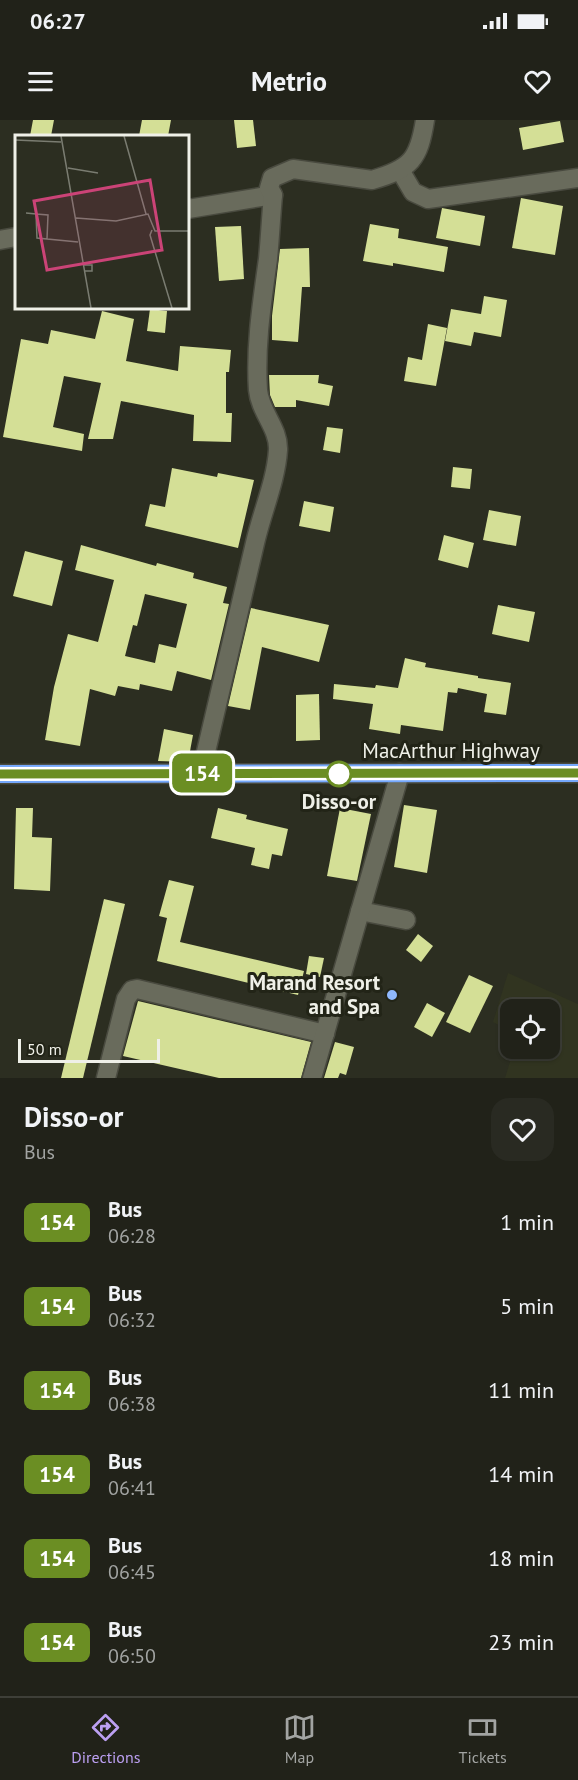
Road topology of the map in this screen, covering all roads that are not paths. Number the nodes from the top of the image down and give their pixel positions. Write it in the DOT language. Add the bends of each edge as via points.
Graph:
graph roads {
  1 [pos="425,120"];
  2 [pos="400,170"];
  3 [pos="578,178"];
  4 [pos="273,195"];
  5 [pos="189,209"];
  6 [pos="15,237"];
  7 [pos="0,240"];
  8 [pos="201,773"];
  9 [pos="400,773"];
  10 [pos="578,773"];
  11 [pos="0,774"];
  12 [pos="360,911"];
  13 [pos="406,920"];
  14 [pos="325,1034"];
  15 [pos="106,1078"];
  16 [pos="312,1078"];
  1 -- 2 [label="street" via="417,153"];
  2 -- 3 [label="street" via="413,192 428,199"];
  2 -- 4 [label="street" via="372,180 293,169 272,178 269,188"];
  4 -- 5 [label="street"];
  4 -- 8 [label="street" via="259,332 258,392 278,448"];
  6 -- 7 [label="street"];
  8 -- 9 [label="highway, MacArthur Highway"];
  8 -- 11 [label="highway, MacArthur Highway"];
  9 -- 10 [label="highway, MacArthur Highway"];
  9 -- 12 [label="street"];
  12 -- 13 [label="street"];
  12 -- 14 [label="street"];
  14 -- 15 [label="street" via="137,988 126,999"];
  14 -- 16 [label="street"];
}
